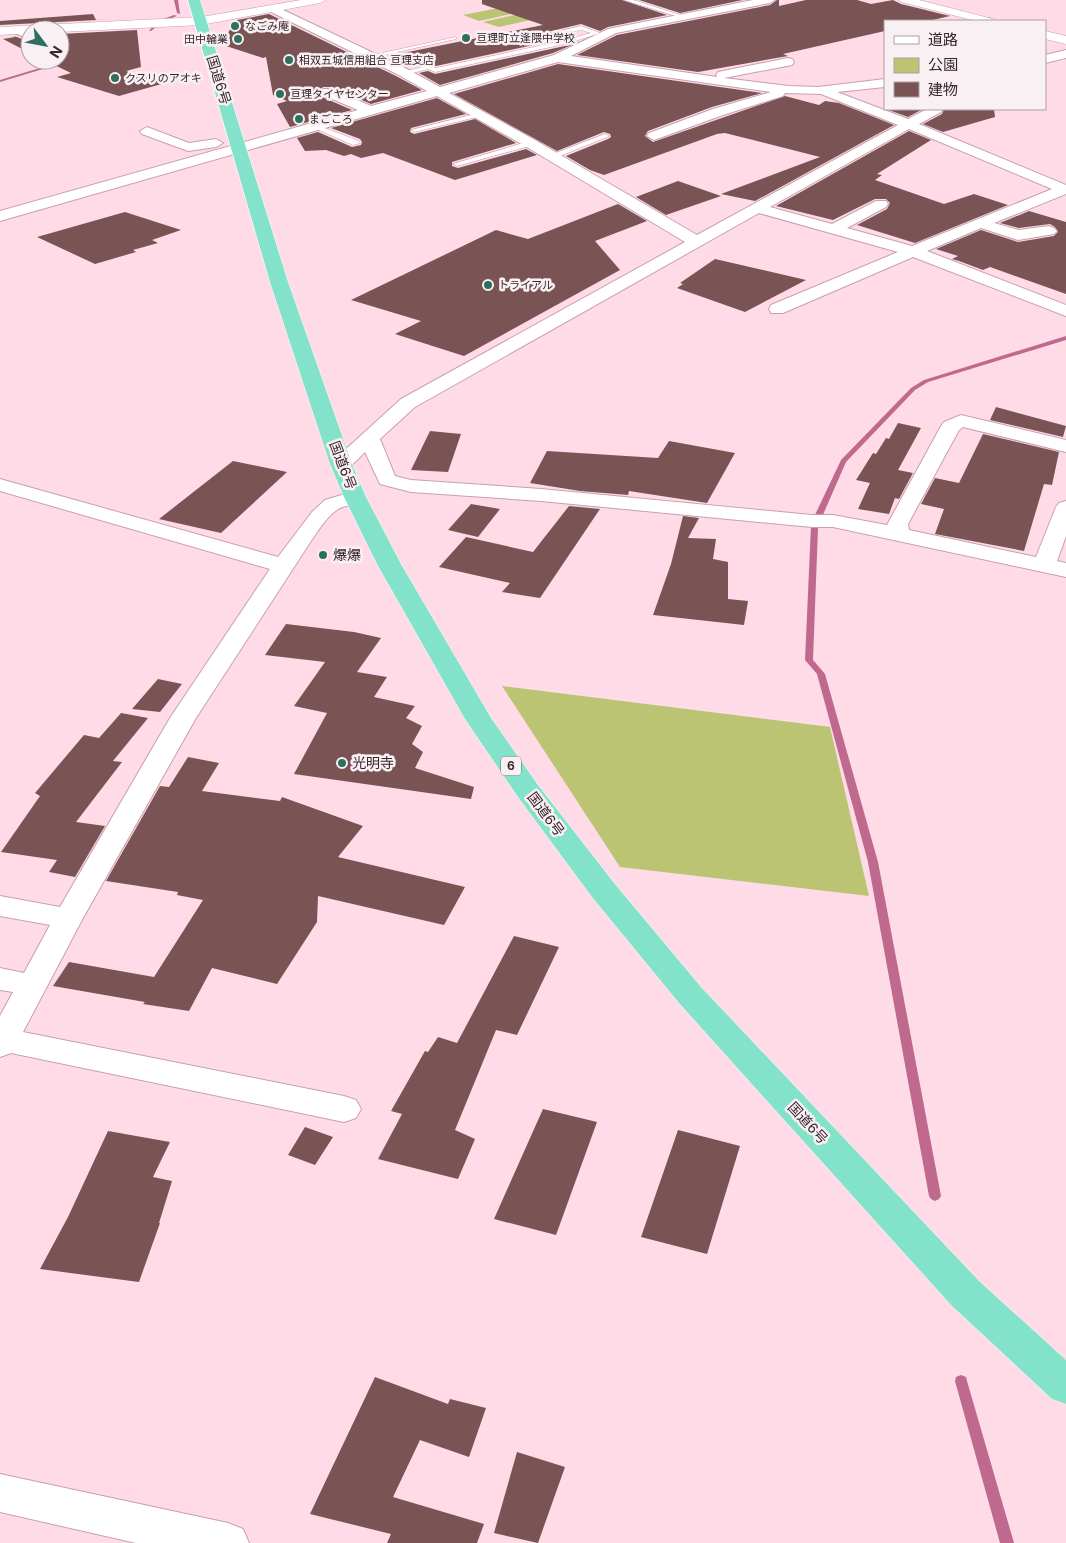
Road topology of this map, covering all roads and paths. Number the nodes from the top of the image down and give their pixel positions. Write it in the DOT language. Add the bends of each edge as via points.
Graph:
graph roads {
  1 [pos="320,0"];
  2 [pos="627,0"];
  3 [pos="770,0"];
  4 [pos="905,0"];
  5 [pos="273,8"];
  6 [pos="197,11"];
  7 [pos="681,16"];
  8 [pos="985,20"];
  9 [pos="17,30"];
  10 [pos="0,31"];
  11 [pos="20,32"];
  12 [pos="552,35"];
  13 [pos="1046,35"];
  14 [pos="454,38"];
  15 [pos="529,39"];
  16 [pos="1066,40"];
  17 [pos="569,41"];
  18 [pos="391,52"];
  19 [pos="1066,54"];
  20 [pos="371,56"];
  21 [pos="558,58"];
  22 [pos="1046,59"];
  23 [pos="788,62"];
  24 [pos="429,67"];
  25 [pos="404,73"];
  26 [pos="703,79"];
  27 [pos="884,83"];
  28 [pos="789,90"];
  29 [pos="437,91"];
  30 [pos="818,91"];
  31 [pos="327,92"];
  32 [pos="369,110"];
  33 [pos="934,110"];
  34 [pos="479,115"];
  35 [pos="907,125"];
  36 [pos="314,126"];
  37 [pos="147,130"];
  38 [pos="414,130"];
  39 [pos="605,136"];
  40 [pos="654,136"];
  41 [pos="356,143"];
  42 [pos="530,143"];
  43 [pos="238,144"];
  44 [pos="552,156"];
  45 [pos="457,164"];
  46 [pos="1066,190"];
  47 [pos="881,204"];
  48 [pos="758,208"];
  49 [pos="0,216"];
  50 [pos="980,223"];
  51 [pos="834,229"];
  52 [pos="1049,231"];
  53 [pos="697,242"];
  54 [pos="912,251"];
  55 [pos="1064,308"];
  56 [pos="777,309"];
  57 [pos="370,437"];
  58 [pos="1066,446"];
  59 [pos="341,464"];
  60 [pos="0,486"];
  61 [pos="355,496"];
  62 [pos="1066,507"];
  63 [pos="899,534"];
  64 [pos="284,566"];
  65 [pos="1044,566"];
  66 [pos="1066,570"];
  67 [pos="0,906"];
  68 [pos="68,918"];
  69 [pos="0,979"];
  70 [pos="32,985"];
  71 [pos="1,1042"];
  72 [pos="344,1109"];
  73 [pos="1066,1386"];
  74 [pos="0,1493"];
  75 [pos="228,1543"];
  1 -- 5 [label="street"];
  2 -- 7 [label="lane"];
  3 -- 7 [label="street"];
  4 -- 8 [label="street"];
  5 -- 6 [label="street"];
  5 -- 20 [label="street"];
  6 -- 9 [label="street"];
  6 -- 43 [label="highway, 国道6号 / 6"];
  7 -- 21 [label="street" via="612,32"];
  9 -- 10 [label="street"];
  9 -- 11 [label="street"];
  12 -- 15 [label="lane"];
  12 -- 17 [label="lane"];
  12 -- 17 [label="lane" via="581,28 597,33"];
  13 -- 16 [label="street"];
  14 -- 18 [label="lane"];
  17 -- 24 [label="lane" via="435,70"];
  18 -- 20 [label="lane"];
  18 -- 24 [label="lane"];
  19 -- 22 [label="street"];
  20 -- 25 [label="street"];
  21 -- 26 [label="street"];
  21 -- 29 [label="street"];
  23 -- 26 [label="street"];
  24 -- 25 [label="lane"];
  25 -- 29 [label="street"];
  26 -- 28 [label="street"];
  27 -- 30 [label="street"];
  28 -- 30 [label="street"];
  28 -- 40 [label="street"];
  29 -- 32 [label="street"];
  29 -- 34 [label="street"];
  30 -- 35 [label="street"];
  31 -- 32 [label="street"];
  32 -- 36 [label="street"];
  33 -- 35 [label="street"];
  34 -- 38 [label="lane"];
  34 -- 42 [label="street"];
  35 -- 46 [label="street"];
  35 -- 48 [label="street"];
  36 -- 41 [label="lane"];
  36 -- 43 [label="street"];
  37 -- 43 [label="street" via="188,147"];
  39 -- 44 [label="lane"];
  42 -- 44 [label="street"];
  42 -- 45 [label="lane"];
  43 -- 49 [label="street"];
  43 -- 59 [label="highway, 国道6号 / 6" via="279,282"];
  44 -- 53 [label="street"];
  46 -- 50 [label="street"];
  47 -- 51 [label="street"];
  48 -- 51 [label="street"];
  48 -- 53 [label="street"];
  50 -- 52 [label="street" via="1018,236"];
  50 -- 54 [label="street"];
  51 -- 54 [label="street"];
  53 -- 57 [label="street" via="434,387 408,403"];
  54 -- 55 [label="street"];
  54 -- 56 [label="street"];
  57 -- 59 [label="street"];
  57 -- 63 [label="street" via="387,480 411,486 833,521"];
  58 -- 63 [label="street" via="961,422 951,426 897,524"];
  59 -- 61 [label="highway, 国道6号 / 6"];
  60 -- 64 [label="street"];
  61 -- 64 [label="street" via="332,504 319,516"];
  61 -- 73 [label="highway, 国道6号 / 6" via="431,640 478,718 603,890 690,995 965,1293"];
  62 -- 65 [label="street"];
  63 -- 65 [label="street"];
  64 -- 68 [label="street" via="183,718"];
  65 -- 66 [label="street"];
  67 -- 68 [label="street"];
  68 -- 70 [label="street"];
  69 -- 70 [label="street"];
  70 -- 71 [label="street"];
  71 -- 72 [label="street"];
  74 -- 75 [label="street"];
}
